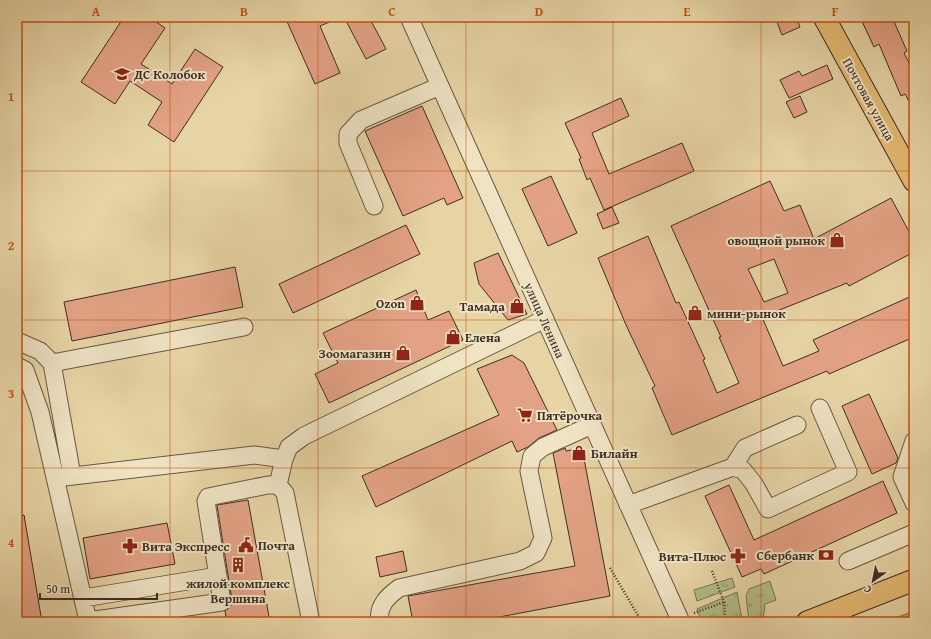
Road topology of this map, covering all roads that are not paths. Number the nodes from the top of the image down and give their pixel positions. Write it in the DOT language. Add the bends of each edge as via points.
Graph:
graph roads {
  1 [pos="409,17"];
  2 [pos="824,17"];
  3 [pos="440,86"];
  4 [pos="914,181"];
  5 [pos="374,206"];
  6 [pos="545,319"];
  7 [pos="244,328"];
  8 [pos="17,341"];
  9 [pos="52,363"];
  10 [pos="17,366"];
  11 [pos="820,408"];
  12 [pos="592,425"];
  13 [pos="797,425"];
  14 [pos="914,441"];
  15 [pos="284,459"];
  16 [pos="733,467"];
  17 [pos="64,477"];
  18 [pos="278,486"];
  19 [pos="914,503"];
  20 [pos="628,505"];
  21 [pos="914,534"];
  22 [pos="848,561"];
  23 [pos="218,576"];
  24 [pos="914,580"];
  25 [pos="84,598"];
  26 [pos="311,622"];
  27 [pos="380,622"];
  28 [pos="681,622"];
  29 [pos="807,622"];
  1 -- 3 [label="street, улица Ленина"];
  2 -- 4 [label="main road, Почтовая улица"];
  3 -- 5 [label="street" via="361,120 348,134 348,143"];
  3 -- 6 [label="street, улица Ленина"];
  6 -- 12 [label="street, улица Ленина"];
  6 -- 15 [label="street" via="304,436 289,447"];
  7 -- 9 [label="street"];
  8 -- 9 [label="street" via="40,351"];
  9 -- 17 [label="street"];
  10 -- 17 [label="street" via="26,370"];
  11 -- 16 [label="street" via="848,472 768,509 743,470"];
  12 -- 20 [label="street, улица Ленина"];
  12 -- 27 [label="street" via="543,447 532,456 529,471 543,538 536,553 520,561 399,588 385,599 379,616"];
  13 -- 16 [label="street" via="745,448"];
  14 -- 19 [label="street" via="902,477"];
  15 -- 17 [label="street" via="254,455"];
  15 -- 18 [label="street"];
  16 -- 20 [label="street"];
  17 -- 25 [label="street"];
  18 -- 23 [label="street" via="268,485 208,497 206,501"];
  18 -- 26 [label="street" via="285,493"];
  20 -- 28 [label="street, улица Ленина"];
  21 -- 22 [label="street"];
  23 -- 25 [label="street"];
  23 -- 25 [label="street" via="222,602 88,622"];
  24 -- 29 [label="main road"];
}
